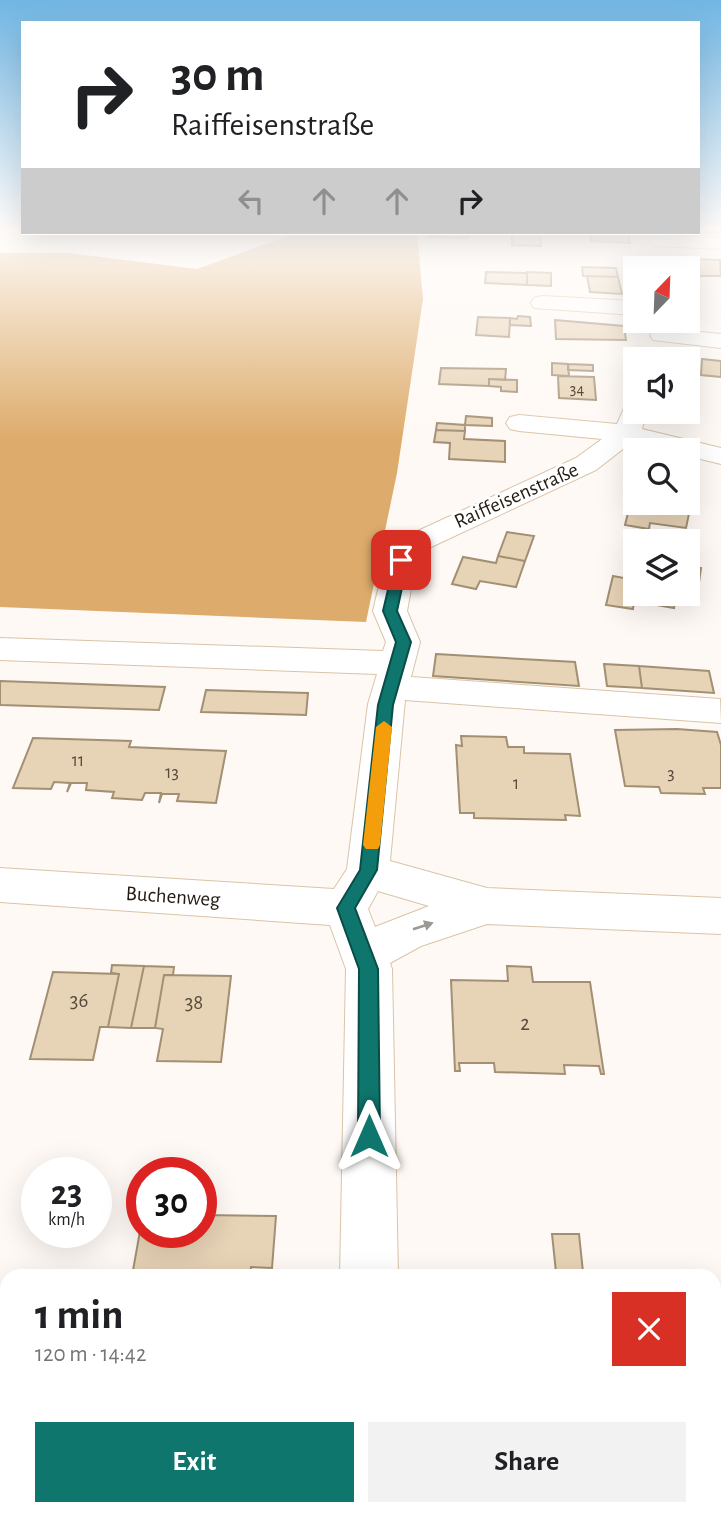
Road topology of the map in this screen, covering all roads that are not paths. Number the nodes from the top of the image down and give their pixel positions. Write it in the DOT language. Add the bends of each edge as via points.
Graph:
graph roads {
  1 [pos="542,303"];
  2 [pos="623,308"];
  3 [pos="685,333"];
  4 [pos="721,341"];
  5 [pos="623,421"];
  6 [pos="519,423"];
  7 [pos="628,424"];
  8 [pos="639,424"];
  9 [pos="721,456"];
  10 [pos="0,649"];
  11 [pos="394,675"];
  12 [pos="720,711"];
  13 [pos="368,870"];
  14 [pos="0,885"];
  15 [pos="487,906"];
  16 [pos="346,908"];
  17 [pos="721,916"];
  18 [pos="363,955"];
  19 [pos="369,1269"];
  1 -- 2 [label="street"];
  3 -- 4 [label="street"];
  5 -- 6 [label="street"];
  7 -- 11 [label="street, Raiffeisenstraße" via="586,464 435,532 410,550 397,570 390,611 404,642"];
  8 -- 9 [label="street"];
  10 -- 11 [label="street"];
  11 -- 12 [label="street"];
  11 -- 13 [label="street, Raiffeisenstraße" via="386,705"];
  13 -- 15 [label="street"];
  13 -- 16 [label="street, Raiffeisenstraße"];
  14 -- 16 [label="street, Buchenweg"];
  15 -- 17 [label="street"];
  18 -- 15 [label="street, one-way" via="406,932"];
  16 -- 18 [label="street"];
  18 -- 19 [label="street" via="369,969"];
}
